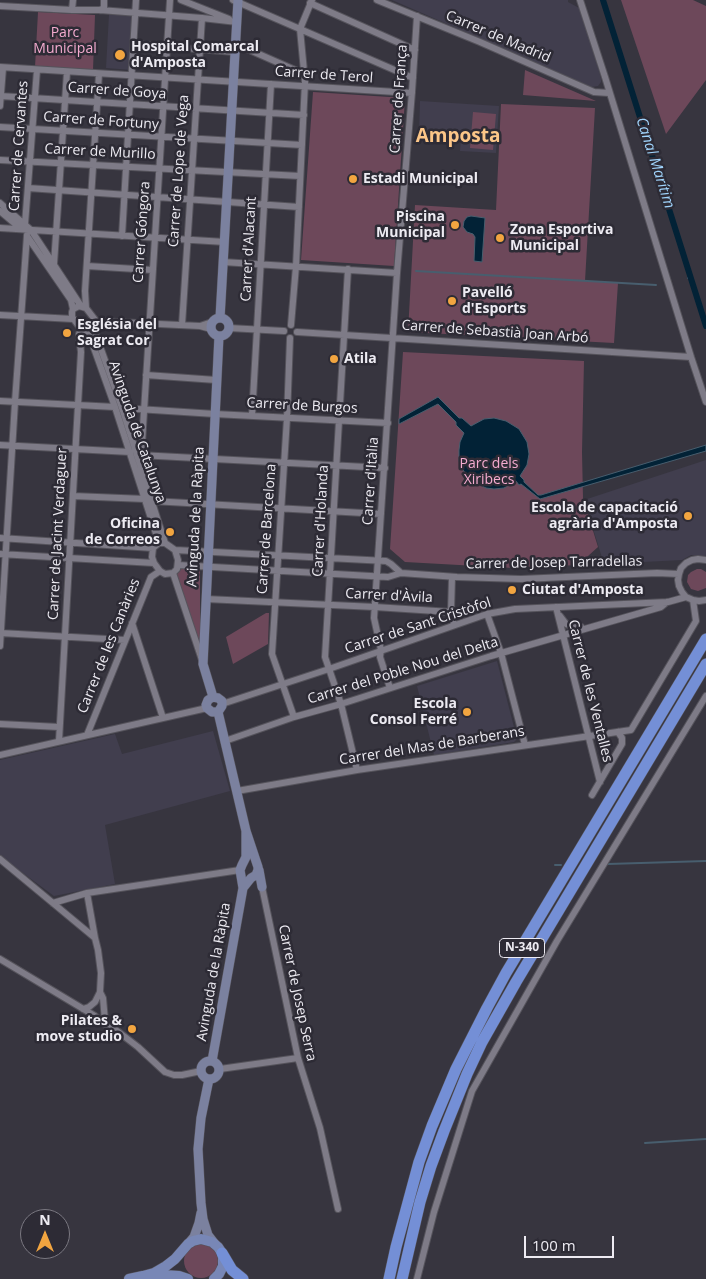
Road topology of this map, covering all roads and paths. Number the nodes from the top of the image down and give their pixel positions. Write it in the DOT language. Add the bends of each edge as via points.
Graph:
graph roads {
  1 [pos="44,0"];
  2 [pos="73,0"];
  3 [pos="104,0"];
  4 [pos="136,0"];
  5 [pos="170,0"];
  6 [pos="181,0"];
  7 [pos="377,0"];
  8 [pos="580,0"];
  9 [pos="237,1"];
  10 [pos="311,2"];
  11 [pos="8,3"];
  12 [pos="0,6"];
  13 [pos="44,8"];
  14 [pos="72,10"];
  15 [pos="100,10"];
  16 [pos="136,13"];
  17 [pos="169,15"];
  18 [pos="417,16"];
  19 [pos="202,18"];
  20 [pos="237,22"];
  21 [pos="300,29"];
  22 [pos="134,44"];
  23 [pos="167,47"];
  24 [pos="236,48"];
  25 [pos="200,49"];
  26 [pos="415,50"];
  27 [pos="2,68"];
  28 [pos="37,70"];
  29 [pos="68,72"];
  30 [pos="98,74"];
  31 [pos="304,74"];
  32 [pos="132,76"];
  33 [pos="165,78"];
  34 [pos="413,78"];
  35 [pos="198,80"];
  36 [pos="234,82"];
  37 [pos="271,84"];
  38 [pos="305,86"];
  39 [pos="609,92"];
  40 [pos="412,93"];
  41 [pos="0,96"];
  42 [pos="35,98"];
  43 [pos="66,100"];
  44 [pos="98,102"];
  45 [pos="130,104"];
  46 [pos="0,106"];
  47 [pos="163,106"];
  48 [pos="196,109"];
  49 [pos="232,111"];
  50 [pos="269,113"];
  51 [pos="304,115"];
  52 [pos="0,127"];
  53 [pos="32,129"];
  54 [pos="64,131"];
  55 [pos="96,133"];
  56 [pos="128,135"];
  57 [pos="161,137"];
  58 [pos="194,139"];
  59 [pos="230,142"];
  60 [pos="268,144"];
  61 [pos="302,145"];
  62 [pos="0,160"];
  63 [pos="30,161"];
  64 [pos="61,163"];
  65 [pos="94,165"];
  66 [pos="126,166"];
  67 [pos="159,168"];
  68 [pos="192,170"];
  69 [pos="229,172"];
  70 [pos="265,174"];
  71 [pos="300,176"];
  72 [pos="28,188"];
  73 [pos="60,190"];
  74 [pos="92,193"];
  75 [pos="124,195"];
  76 [pos="157,197"];
  77 [pos="190,199"];
  78 [pos="227,202"];
  79 [pos="0,203"];
  80 [pos="263,204"];
  81 [pos="299,207"];
  82 [pos="0,211"];
  83 [pos="23,226"];
  84 [pos="0,228"];
  85 [pos="57,231"];
  86 [pos="29,233"];
  87 [pos="89,234"];
  88 [pos="122,236"];
  89 [pos="155,237"];
  90 [pos="188,239"];
  91 [pos="224,242"];
  92 [pos="223,262"];
  93 [pos="54,264"];
  94 [pos="260,264"];
  95 [pos="87,266"];
  96 [pos="296,266"];
  97 [pos="348,269"];
  98 [pos="152,270"];
  99 [pos="398,273"];
  100 [pos="84,307"];
  101 [pos="74,310"];
  102 [pos="0,315"];
  103 [pos="20,317"];
  104 [pos="73,319"];
  105 [pos="96,321"];
  106 [pos="149,323"];
  107 [pos="214,323"];
  108 [pos="182,325"];
  109 [pos="291,325"];
  110 [pos="229,328"];
  111 [pos="95,330"];
  112 [pos="257,330"];
  113 [pos="84,331"];
  114 [pos="284,332"];
  115 [pos="297,332"];
  116 [pos="344,335"];
  117 [pos="219,336"];
  118 [pos="290,338"];
  119 [pos="394,338"];
  120 [pos="691,357"];
  121 [pos="146,375"];
  122 [pos="216,380"];
  123 [pos="0,401"];
  124 [pos="14,402"];
  125 [pos="706,402"];
  126 [pos="78,405"];
  127 [pos="119,407"];
  128 [pos="144,409"];
  129 [pos="215,414"];
  130 [pos="252,416"];
  131 [pos="286,418"];
  132 [pos="339,420"];
  133 [pos="388,423"];
  134 [pos="0,445"];
  135 [pos="12,446"];
  136 [pos="76,449"];
  137 [pos="130,452"];
  138 [pos="139,455"];
  139 [pos="212,459"];
  140 [pos="284,462"];
  141 [pos="337,466"];
  142 [pos="384,468"];
  143 [pos="73,496"];
  144 [pos="149,500"];
  145 [pos="210,504"];
  146 [pos="281,508"];
  147 [pos="334,511"];
  148 [pos="381,514"];
  149 [pos="3,539"];
  150 [pos="70,543"];
  151 [pos="162,543"];
  152 [pos="153,548"];
  153 [pos="175,550"];
  154 [pos="208,551"];
  155 [pos="3,555"];
  156 [pos="278,555"];
  157 [pos="331,558"];
  158 [pos="69,559"];
  159 [pos="706,560"];
  160 [pos="378,561"];
  161 [pos="154,564"];
  162 [pos="178,565"];
  163 [pos="208,567"];
  164 [pos="160,570"];
  165 [pos="277,571"];
  166 [pos="173,573"];
  167 [pos="401,573"];
  168 [pos="330,574"];
  169 [pos="679,574"];
  170 [pos="377,576"];
  171 [pos="452,577"];
  172 [pos="686,597"];
  173 [pos="206,600"];
  174 [pos="693,600"];
  175 [pos="706,600"];
  176 [pos="275,602"];
  177 [pos="668,602"];
  178 [pos="328,605"];
  179 [pos="375,607"];
  180 [pos="556,607"];
  181 [pos="451,612"];
  182 [pos="487,614"];
  183 [pos="132,623"];
  184 [pos="454,625"];
  185 [pos="590,627"];
  186 [pos="0,633"];
  187 [pos="563,635"];
  188 [pos="65,636"];
  189 [pos="706,639"];
  190 [pos="126,640"];
  191 [pos="0,646"];
  192 [pos="381,650"];
  193 [pos="501,653"];
  194 [pos="203,664"];
  195 [pos="706,664"];
  196 [pos="329,669"];
  197 [pos="282,684"];
  198 [pos="390,688"];
  199 [pos="706,696"];
  200 [pos="213,697"];
  201 [pos="341,704"];
  202 [pos="207,708"];
  203 [pos="220,708"];
  204 [pos="294,717"];
  205 [pos="163,718"];
  206 [pos="0,724"];
  207 [pos="59,727"];
  208 [pos="618,732"];
  209 [pos="87,735"];
  210 [pos="588,736"];
  211 [pos="225,741"];
  212 [pos="59,742"];
  213 [pos="525,745"];
  214 [pos="0,755"];
  215 [pos="596,766"];
  216 [pos="357,770"];
  217 [pos="607,770"];
  218 [pos="600,782"];
  219 [pos="237,791"];
  220 [pos="592,795"];
  221 [pos="246,831"];
  222 [pos="0,859"];
  223 [pos="257,866"];
  224 [pos="241,868"];
  225 [pos="252,878"];
  226 [pos="262,887"];
  227 [pos="242,888"];
  228 [pos="87,894"];
  229 [pos="53,903"];
  230 [pos="95,938"];
  231 [pos="0,959"];
  232 [pos="100,992"];
  233 [pos="83,1009"];
  234 [pos="107,1026"];
  235 [pos="298,1058"];
  236 [pos="212,1061"];
  237 [pos="222,1069"];
  238 [pos="201,1072"];
  239 [pos="208,1080"];
  240 [pos="409,1199"];
  241 [pos="201,1203"];
  242 [pos="338,1209"];
  243 [pos="185,1248"];
  244 [pos="218,1249"];
  245 [pos="143,1276"];
  246 [pos="129,1279"];
  247 [pos="189,1279"];
  248 [pos="214,1279"];
  249 [pos="243,1279"];
  250 [pos="385,1279"];
  251 [pos="389,1279"];
  252 [pos="402,1279"];
  253 [pos="417,1279"];
  1 -- 13 [label="street"];
  2 -- 14 [label="street"];
  3 -- 15 [label="street" via="104,8"];
  4 -- 16 [label="street"];
  5 -- 17 [label="street, Carrer Góngora"];
  6 -- 20 [label="street"];
  7 -- 18 [label="street, Carrer de Madrid"];
  8 -- 39 [label="street"];
  9 -- 20 [label="street"];
  9 -- 21 [label="street"];
  10 -- 21 [label="street"];
  10 -- 26 [label="street"];
  11 -- 12 [label="street"];
  11 -- 13 [label="street"];
  13 -- 14 [label="street"];
  14 -- 15 [label="street"];
  15 -- 16 [label="street"];
  16 -- 17 [label="street"];
  16 -- 22 [label="street"];
  17 -- 19 [label="street"];
  17 -- 23 [label="street, Carrer Góngora"];
  18 -- 26 [label="street, Carrer de França"];
  18 -- 39 [label="street, Carrer de Madrid" via="594,92"];
  19 -- 20 [label="street"];
  19 -- 25 [label="street, Carrer de Lope de Vega"];
  20 -- 24 [label="street"];
  21 -- 31 [label="street"];
  21 -- 34 [label="street"];
  22 -- 23 [label="street"];
  22 -- 32 [label="street"];
  23 -- 25 [label="street"];
  23 -- 33 [label="street, Carrer Góngora"];
  24 -- 25 [label="street"];
  24 -- 31 [label="street"];
  24 -- 36 [label="street"];
  25 -- 35 [label="street, Carrer de Lope de Vega"];
  26 -- 34 [label="street, Carrer de França"];
  27 -- 28 [label="street, Carrer de Terol"];
  27 -- 41 [label="street"];
  28 -- 29 [label="street, Carrer de Terol"];
  28 -- 42 [label="street, Carrer de Cervantes"];
  29 -- 30 [label="street, Carrer de Terol"];
  29 -- 43 [label="street"];
  30 -- 32 [label="street, Carrer de Terol"];
  30 -- 44 [label="street"];
  31 -- 38 [label="street"];
  32 -- 33 [label="street, Carrer de Terol"];
  32 -- 45 [label="street"];
  33 -- 35 [label="street, Carrer de Terol"];
  33 -- 47 [label="street, Carrer Góngora"];
  34 -- 40 [label="street, Carrer de França"];
  35 -- 36 [label="street, Carrer de Terol"];
  35 -- 48 [label="street, Carrer de Lope de Vega"];
  36 -- 37 [label="street, Carrer de Terol"];
  36 -- 49 [label="street"];
  37 -- 38 [label="street, Carrer de Terol"];
  37 -- 50 [label="street, Carrer d'Alacant"];
  38 -- 40 [label="street, Carrer de Terol"];
  38 -- 51 [label="street"];
  39 -- 120 [label="street"];
  40 -- 99 [label="street, Carrer de França"];
  41 -- 42 [label="street, Carrer de Goya"];
  41 -- 46 [label="street"];
  42 -- 43 [label="street, Carrer de Goya"];
  42 -- 53 [label="street, Carrer de Cervantes"];
  43 -- 44 [label="street, Carrer de Goya"];
  43 -- 54 [label="street"];
  44 -- 45 [label="street, Carrer de Goya"];
  44 -- 55 [label="street"];
  45 -- 47 [label="street, Carrer de Goya"];
  45 -- 56 [label="street"];
  47 -- 48 [label="street, Carrer de Goya"];
  47 -- 57 [label="street, Carrer Góngora"];
  48 -- 49 [label="street, Carrer de Goya"];
  48 -- 58 [label="street, Carrer de Lope de Vega"];
  49 -- 50 [label="street, Carrer de Goya"];
  49 -- 59 [label="street"];
  50 -- 51 [label="street, Carrer de Goya"];
  50 -- 60 [label="street, Carrer d'Alacant"];
  51 -- 61 [label="street"];
  52 -- 53 [label="street, Carrer de Fortuny"];
  53 -- 54 [label="street, Carrer de Fortuny"];
  53 -- 63 [label="street, Carrer de Cervantes"];
  54 -- 55 [label="street, Carrer de Fortuny"];
  54 -- 64 [label="street"];
  55 -- 56 [label="street, Carrer de Fortuny"];
  55 -- 65 [label="street"];
  56 -- 57 [label="street, Carrer de Fortuny"];
  56 -- 66 [label="street"];
  57 -- 58 [label="street, Carrer de Fortuny"];
  57 -- 67 [label="street, Carrer Góngora"];
  58 -- 59 [label="street, Carrer de Fortuny"];
  58 -- 68 [label="street, Carrer de Lope de Vega"];
  59 -- 60 [label="street, Carrer de Fortuny"];
  59 -- 69 [label="street"];
  60 -- 61 [label="street, Carrer de Fortuny"];
  60 -- 70 [label="street, Carrer d'Alacant"];
  61 -- 71 [label="street"];
  62 -- 63 [label="street, Carrer de Murillo"];
  63 -- 64 [label="street, Carrer de Murillo"];
  63 -- 72 [label="street, Carrer de Cervantes"];
  64 -- 65 [label="street, Carrer de Murillo"];
  64 -- 73 [label="street"];
  65 -- 66 [label="street, Carrer de Murillo"];
  65 -- 74 [label="street"];
  66 -- 67 [label="street, Carrer de Murillo"];
  66 -- 75 [label="street"];
  67 -- 68 [label="street, Carrer de Murillo"];
  67 -- 76 [label="street, Carrer Góngora"];
  68 -- 69 [label="street, Carrer de Murillo"];
  68 -- 77 [label="street, Carrer de Lope de Vega"];
  69 -- 70 [label="street, Carrer de Murillo"];
  69 -- 78 [label="street"];
  70 -- 71 [label="street, Carrer de Murillo"];
  70 -- 80 [label="street, Carrer d'Alacant"];
  71 -- 81 [label="street"];
  72 -- 73 [label="street"];
  72 -- 83 [label="street, Carrer de Cervantes"];
  73 -- 74 [label="street"];
  73 -- 85 [label="street"];
  74 -- 75 [label="street"];
  74 -- 87 [label="street"];
  75 -- 76 [label="street"];
  75 -- 88 [label="street"];
  76 -- 77 [label="street"];
  76 -- 89 [label="street, Carrer Góngora"];
  77 -- 78 [label="street"];
  77 -- 90 [label="street, Carrer de Lope de Vega"];
  78 -- 80 [label="street"];
  78 -- 91 [label="street"];
  79 -- 83 [label="street"];
  80 -- 81 [label="street"];
  80 -- 94 [label="street, Carrer d'Alacant"];
  81 -- 96 [label="street"];
  82 -- 83 [label="street"];
  83 -- 84 [label="street"];
  83 -- 86 [label="street"];
  85 -- 86 [label="street"];
  85 -- 87 [label="street"];
  85 -- 93 [label="street"];
  86 -- 93 [label="street"];
  86 -- 101 [label="street"];
  86 -- 103 [label="street"];
  87 -- 88 [label="street"];
  87 -- 95 [label="street"];
  88 -- 89 [label="street"];
  89 -- 90 [label="street"];
  89 -- 98 [label="street, Carrer Góngora"];
  90 -- 91 [label="street"];
  90 -- 108 [label="street, Carrer de Lope de Vega"];
  91 -- 92 [label="street"];
  92 -- 94 [label="street"];
  92 -- 107 [label="street"];
  93 -- 100 [label="street"];
  94 -- 96 [label="street"];
  94 -- 112 [label="street, Carrer d'Alacant"];
  95 -- 98 [label="street"];
  95 -- 100 [label="street"];
  96 -- 97 [label="street"];
  96 -- 109 [label="street"];
  97 -- 99 [label="street"];
  97 -- 116 [label="street, Carrer d'Holanda"];
  98 -- 106 [label="street, Carrer Góngora"];
  99 -- 119 [label="street, Carrer d'Itàlia"];
  100 -- 101 [label="street"];
  100 -- 105 [label="street"];
  101 -- 104 [label="street"];
  102 -- 103 [label="street"];
  103 -- 104 [label="street"];
  103 -- 124 [label="street"];
  104 -- 113 [label="street, Avinguda de Catalunya"];
  105 -- 106 [label="street"];
  105 -- 111 [label="street"];
  106 -- 108 [label="street"];
  106 -- 121 [label="street, Carrer Góngora"];
  107 -- 108 [label="street"];
  107 -- 110 [label="street" via="226,320"];
  107 -- 117 [label="street" via="214,334"];
  109 -- 114 [label="street"];
  109 -- 115 [label="street"];
  110 -- 112 [label="street"];
  110 -- 117 [label="street" via="227,333"];
  111 -- 113 [label="street" via="92,333"];
  111 -- 127 [label="street"];
  112 -- 114 [label="street"];
  112 -- 130 [label="street, Carrer d'Alacant"];
  113 -- 126 [label="street, Carrer de Jacint Verdaguer" via="79,334"];
  113 -- 127 [label="street, Avinguda de Catalunya" via="90,337"];
  114 -- 118 [label="street"];
  115 -- 116 [label="street, Carrer de Sebastià Joan Arbó"];
  115 -- 118 [label="street"];
  116 -- 119 [label="street, Carrer de Sebastià Joan Arbó"];
  116 -- 132 [label="street, Carrer d'Holanda"];
  117 -- 122 [label="street, Avinguda de la Ràpita"];
  118 -- 131 [label="street, Carrer de Barcelona"];
  119 -- 120 [label="street, Carrer de Sebastià Joan Arbó"];
  119 -- 133 [label="street, Carrer d'Itàlia"];
  120 -- 125 [label="street"];
  121 -- 122 [label="street"];
  121 -- 128 [label="street, Carrer Góngora"];
  122 -- 129 [label="street, Avinguda de la Ràpita"];
  123 -- 124 [label="street, Carrer de Burgos"];
  124 -- 126 [label="street, Carrer de Burgos"];
  124 -- 135 [label="street"];
  126 -- 127 [label="street, Carrer de Burgos"];
  126 -- 136 [label="street, Carrer de Jacint Verdaguer"];
  127 -- 128 [label="street, Carrer de Burgos"];
  127 -- 137 [label="street, Avinguda de Catalunya"];
  127 -- 138 [label="street"];
  128 -- 129 [label="street, Carrer de Burgos"];
  128 -- 138 [label="street, Carrer Góngora"];
  129 -- 130 [label="street, Carrer de Burgos"];
  129 -- 139 [label="street, Avinguda de la Ràpita"];
  130 -- 131 [label="street, Carrer de Burgos"];
  131 -- 132 [label="street, Carrer de Burgos"];
  131 -- 140 [label="street, Carrer de Barcelona"];
  132 -- 133 [label="street, Carrer de Burgos"];
  132 -- 141 [label="street, Carrer d'Holanda"];
  133 -- 142 [label="street, Carrer d'Itàlia"];
  134 -- 135 [label="street"];
  135 -- 136 [label="street"];
  135 -- 149 [label="street"];
  136 -- 137 [label="street"];
  136 -- 143 [label="street, Carrer de Jacint Verdaguer"];
  137 -- 144 [label="street, Avinguda de Catalunya"];
  138 -- 139 [label="street"];
  138 -- 144 [label="street, Carrer Góngora"];
  139 -- 140 [label="street"];
  139 -- 145 [label="street, Avinguda de la Ràpita"];
  140 -- 141 [label="street"];
  140 -- 146 [label="street, Carrer de Barcelona"];
  141 -- 142 [label="street"];
  141 -- 147 [label="street, Carrer d'Holanda"];
  142 -- 148 [label="street, Carrer d'Itàlia"];
  143 -- 144 [label="street"];
  143 -- 150 [label="street, Carrer de Jacint Verdaguer"];
  144 -- 145 [label="street"];
  144 -- 151 [label="street, Avinguda de Catalunya"];
  145 -- 146 [label="street"];
  145 -- 154 [label="street, Avinguda de la Ràpita"];
  146 -- 147 [label="street"];
  146 -- 156 [label="street, Carrer de Barcelona"];
  147 -- 148 [label="street"];
  147 -- 157 [label="street, Carrer d'Holanda"];
  148 -- 160 [label="street, Carrer d'Itàlia"];
  149 -- 150 [label="street"];
  149 -- 155 [label="street"];
  150 -- 152 [label="street"];
  150 -- 158 [label="street, Carrer de Jacint Verdaguer"];
  151 -- 152 [label="street"];
  151 -- 153 [label="street"];
  152 -- 161 [label="street"];
  153 -- 154 [label="street, Carrer de Josep Tarradellas"];
  153 -- 162 [label="street"];
  154 -- 156 [label="street, Carrer de Josep Tarradellas"];
  154 -- 163 [label="street, Avinguda de la Ràpita"];
  155 -- 158 [label="street"];
  155 -- 186 [label="street"];
  156 -- 157 [label="street, Carrer de Josep Tarradellas"];
  156 -- 165 [label="street, Carrer de Barcelona"];
  157 -- 160 [label="street, Carrer de Josep Tarradellas"];
  157 -- 168 [label="street, Carrer d'Holanda"];
  158 -- 161 [label="street"];
  158 -- 188 [label="street, Carrer de Jacint Verdaguer"];
  159 -- 169 [label="street" via="686,563"];
  160 -- 167 [label="street, Carrer de Josep Tarradellas" via="392,564"];
  160 -- 170 [label="street, Carrer d'Itàlia"];
  161 -- 164 [label="street"];
  162 -- 163 [label="street, Carrer de Josep Tarradellas"];
  162 -- 166 [label="street"];
  163 -- 165 [label="street, Carrer de Josep Tarradellas"];
  163 -- 173 [label="street, Avinguda de la Ràpita"];
  164 -- 166 [label="street" via="165,574"];
  164 -- 183 [label="street, Carrer de les Canàries" via="151,577"];
  165 -- 168 [label="street, Carrer de Josep Tarradellas"];
  165 -- 176 [label="street, Carrer de Barcelona"];
  166 -- 194 [label="street"];
  167 -- 170 [label="street, Carrer de Josep Tarradellas"];
  167 -- 171 [label="street, Carrer de Josep Tarradellas"];
  168 -- 170 [label="street, Carrer de Josep Tarradellas"];
  168 -- 178 [label="street, Carrer d'Holanda"];
  169 -- 171 [label="street, Carrer de Josep Tarradellas" via="657,572 521,579"];
  169 -- 172 [label="street" via="679,586"];
  170 -- 179 [label="street, Carrer d'Itàlia"];
  171 -- 181 [label="street"];
  172 -- 174 [label="street"];
  172 -- 177 [label="street, Carrer de Sant Cristòfol"];
  173 -- 176 [label="street, Carrer d'Àvila"];
  173 -- 194 [label="street, Avinguda de la Ràpita"];
  174 -- 175 [label="street"];
  174 -- 208 [label="street, Carrer del Mas de Barberans" via="696,621 631,730"];
  176 -- 178 [label="street, Carrer d'Àvila"];
  176 -- 197 [label="street, Carrer de Barcelona" via="272,654"];
  177 -- 180 [label="street, Carrer de Sant Cristòfol"];
  177 -- 185 [label="street, Carrer del Poble Nou del Delta"];
  178 -- 179 [label="street, Carrer d'Àvila"];
  178 -- 196 [label="street, Carrer d'Holanda" via="325,658"];
  179 -- 181 [label="street, Carrer d'Àvila"];
  179 -- 192 [label="street, Carrer d'Itàlia" via="374,618"];
  180 -- 182 [label="street, Carrer de Sant Cristòfol"];
  180 -- 185 [label="street, Carrer del Poble Nou del Delta" via="566,624"];
  180 -- 187 [label="street, Carrer de les Ventalles"];
  181 -- 184 [label="street"];
  182 -- 184 [label="street, Carrer de Sant Cristòfol"];
  182 -- 193 [label="street"];
  183 -- 190 [label="street, Carrer de les Canàries"];
  183 -- 205 [label="street"];
  184 -- 192 [label="street, Carrer de Sant Cristòfol"];
  185 -- 187 [label="street, Carrer del Poble Nou del Delta"];
  186 -- 188 [label="street"];
  186 -- 191 [label="street"];
  187 -- 193 [label="street, Carrer del Poble Nou del Delta"];
  187 -- 210 [label="street, Carrer de les Ventalles"];
  188 -- 190 [label="street"];
  188 -- 207 [label="street, Carrer de Jacint Verdaguer"];
  189 -- 240 [label="highway, N-340" via="487,1008 432,1126"];
  190 -- 209 [label="street, Carrer de les Canàries"];
  192 -- 196 [label="street, Carrer de Sant Cristòfol"];
  192 -- 198 [label="street, Carrer d'Itàlia" via="380,657"];
  193 -- 198 [label="street, Carrer del Poble Nou del Delta"];
  193 -- 213 [label="street"];
  194 -- 200 [label="street, Avinguda de la Ràpita"];
  195 -- 252 [label="highway, N-340" via="482,1042 431,1166"];
  196 -- 197 [label="street, Carrer de Sant Cristòfol"];
  196 -- 201 [label="street, Carrer d'Holanda"];
  197 -- 203 [label="street, Carrer de Sant Cristòfol"];
  197 -- 204 [label="street, Carrer de Barcelona"];
  198 -- 201 [label="street, Carrer del Poble Nou del Delta"];
  199 -- 253 [label="street" via="472,1091"];
  200 -- 202 [label="street" via="207,702"];
  200 -- 203 [label="street" via="220,699"];
  201 -- 204 [label="street, Carrer del Poble Nou del Delta"];
  201 -- 216 [label="street, Carrer d'Holanda"];
  202 -- 203 [label="street" via="212,712"];
  202 -- 205 [label="street"];
  203 -- 211 [label="street"];
  204 -- 211 [label="street, Carrer del Poble Nou del Delta"];
  205 -- 209 [label="street"];
  206 -- 207 [label="street"];
  207 -- 212 [label="street, Carrer de Jacint Verdaguer"];
  208 -- 210 [label="street, Carrer del Mas de Barberans"];
  208 -- 217 [label="street" via="622,744"];
  209 -- 212 [label="street"];
  210 -- 213 [label="street, Carrer del Mas de Barberans"];
  210 -- 215 [label="street, Carrer de les Ventalles"];
  211 -- 219 [label="street"];
  212 -- 214 [label="street"];
  213 -- 216 [label="street, Carrer del Mas de Barberans"];
  215 -- 217 [label="street"];
  215 -- 218 [label="street, Carrer de les Ventalles"];
  216 -- 219 [label="street, Carrer del Mas de Barberans"];
  217 -- 218 [label="street"];
  218 -- 220 [label="street"];
  219 -- 221 [label="street"];
  221 -- 223 [label="street"];
  221 -- 224 [label="street, Avinguda de la Ràpita" via="246,857"];
  222 -- 229 [label="street"];
  223 -- 224 [label="street" via="250,860"];
  223 -- 225 [label="street" via="257,873"];
  223 -- 226 [label="street"];
  224 -- 225 [label="street" via="244,876"];
  224 -- 227 [label="street, Avinguda de la Ràpita"];
  224 -- 228 [label="street"];
  225 -- 226 [label="street"];
  225 -- 227 [label="street, Avinguda de la Ràpita"];
  226 -- 235 [label="street, Carrer de Josep Serra"];
  227 -- 236 [label="street, Avinguda de la Ràpita"];
  228 -- 229 [label="street"];
  228 -- 230 [label="street"];
  229 -- 230 [label="street"];
  230 -- 232 [label="street" via="101,973"];
  231 -- 233 [label="street"];
  232 -- 233 [label="street" via="95,1002"];
  232 -- 234 [label="street"];
  233 -- 234 [label="street"];
  234 -- 238 [label="street" via="166,1072 174,1075"];
  235 -- 237 [label="street"];
  235 -- 242 [label="street, Carrer de Josep Serra" via="320,1128"];
  236 -- 237 [label="street"];
  236 -- 238 [label="street" via="205,1063"];
  237 -- 239 [label="street" via="217,1077"];
  238 -- 239 [label="street"];
  239 -- 241 [label="street" via="198,1149"];
  240 -- 250 [label="highway"];
  240 -- 251 [label="highway, N-340"];
  241 -- 243 [label="street" via="199,1223"];
  241 -- 244 [label="street" via="208,1235"];
  243 -- 244 [label="main road" via="193,1241 201,1240 209,1241"];
  243 -- 245 [label="main road" via="166,1266"];
  243 -- 247 [label="main road" via="180,1260 181,1268"];
  244 -- 248 [label="main road" via="223,1266"];
  244 -- 249 [label="highway" via="232,1270"];
  245 -- 246 [label="main road"];
  245 -- 247 [label="main road"];
}
